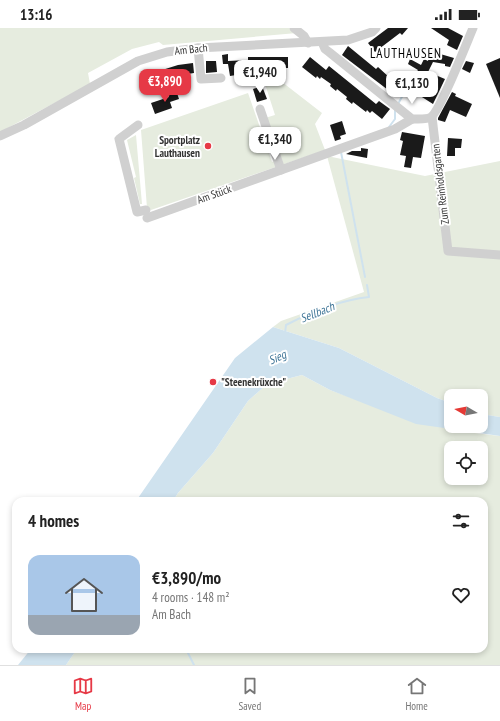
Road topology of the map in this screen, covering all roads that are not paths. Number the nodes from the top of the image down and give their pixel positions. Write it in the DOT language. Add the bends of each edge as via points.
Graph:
graph roads {
  1 [pos="294,28"];
  2 [pos="376,28"];
  3 [pos="473,28"];
  4 [pos="322,42"];
  5 [pos="308,43"];
  6 [pos="198,48"];
  7 [pos="221,78"];
  8 [pos="260,108"];
  9 [pos="432,117"];
  10 [pos="412,119"];
  11 [pos="138,125"];
  12 [pos="0,136"];
  13 [pos="281,170"];
  14 [pos="500,256"];
  1 -- 5 [label="street"];
  2 -- 4 [label="street, Am Bach" via="348,40"];
  3 -- 9 [label="street"];
  4 -- 5 [label="street, Am Bach"];
  4 -- 10 [label="street" via="325,49"];
  5 -- 6 [label="street, Am Bach"];
  6 -- 7 [label="street" via="201,79"];
  6 -- 12 [label="street, Am Bach" via="167,52 138,61"];
  8 -- 13 [label="street"];
  9 -- 10 [label="street"];
  9 -- 14 [label="street, Zum Reinholdsgarten" via="448,251"];
  10 -- 13 [label="street, Am Stück" via="395,128"];
  11 -- 13 [label="street, Am Stück" via="119,139 137,212 146,214"];
}
